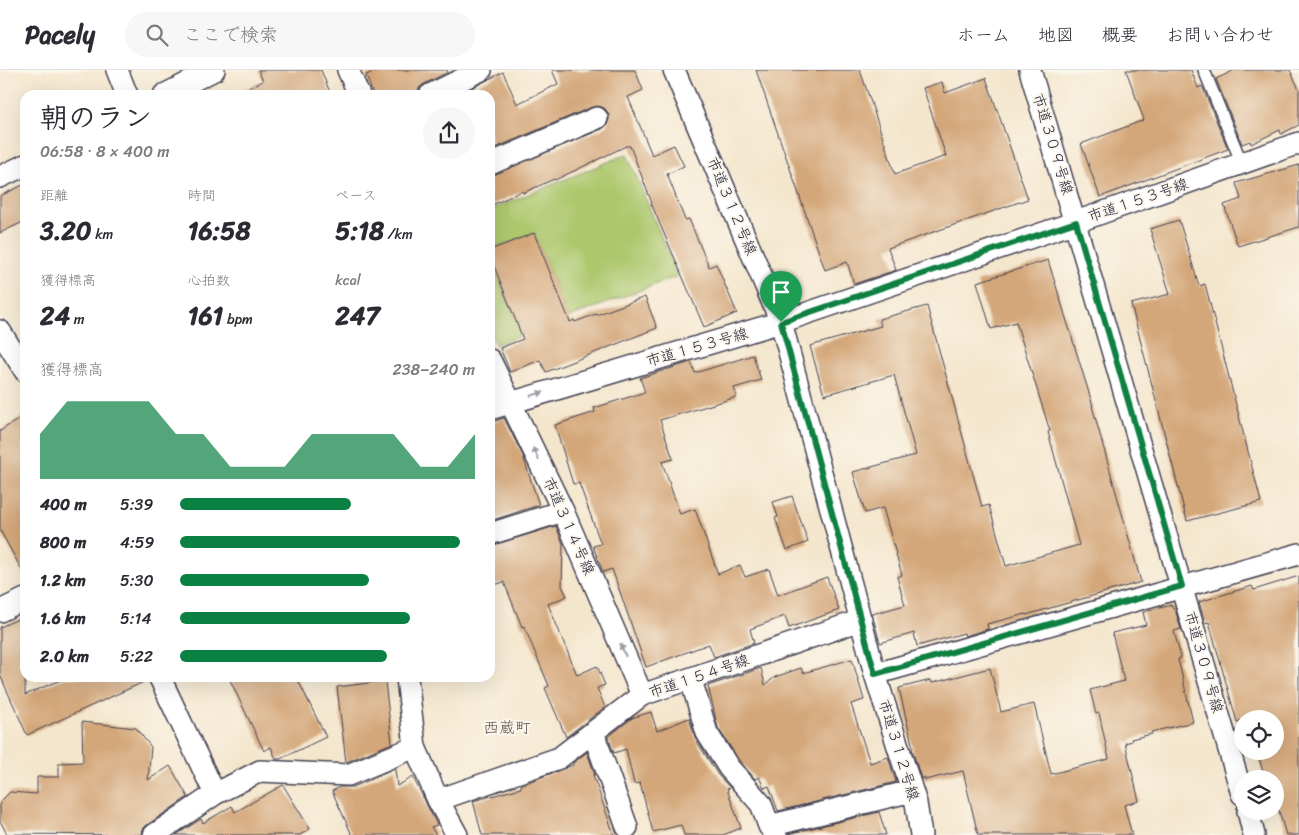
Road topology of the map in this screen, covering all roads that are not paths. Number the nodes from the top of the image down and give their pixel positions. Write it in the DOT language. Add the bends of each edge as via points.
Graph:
graph roads {
  1 [pos="117,70"];
  2 [pos="214,70"];
  3 [pos="348,70"];
  4 [pos="481,70"];
  5 [pos="674,70"];
  6 [pos="1030,70"];
  7 [pos="1204,70"];
  8 [pos="126,90"];
  9 [pos="174,90"];
  10 [pos="357,90"];
  11 [pos="440,90"];
  12 [pos="597,118"];
  13 [pos="1299,144"];
  14 [pos="495,162"];
  15 [pos="1242,164"];
  16 [pos="20,167"];
  17 [pos="0,177"];
  18 [pos="1076,222"];
  19 [pos="781,322"];
  20 [pos="0,331"];
  21 [pos="20,363"];
  22 [pos="495,370"];
  23 [pos="511,402"];
  24 [pos="495,407"];
  25 [pos="563,511"];
  26 [pos="495,532"];
  27 [pos="1299,554"];
  28 [pos="1182,586"];
  29 [pos="20,601"];
  30 [pos="0,611"];
  31 [pos="861,620"];
  32 [pos="875,674"];
  33 [pos="691,680"];
  34 [pos="162,682"];
  35 [pos="407,682"];
  36 [pos="642,695"];
  37 [pos="593,732"];
  38 [pos="415,746"];
  39 [pos="1235,770"];
  40 [pos="912,791"];
  41 [pos="215,794"];
  42 [pos="438,800"];
  43 [pos="1250,820"];
  44 [pos="627,827"];
  45 [pos="772,831"];
  46 [pos="154,835"];
  47 [pos="457,835"];
  48 [pos="922,835"];
  49 [pos="1254,835"];
  1 -- 8 [label="street"];
  2 -- 9 [label="street"];
  3 -- 10 [label="street"];
  4 -- 11 [label="street"];
  5 -- 19 [label="street, 市道３１２号線"];
  6 -- 18 [label="street, 市道３０９号線"];
  7 -- 15 [label="lane"];
  12 -- 14 [label="street"];
  13 -- 15 [label="street, 市道１５３号線"];
  15 -- 18 [label="street, 市道１５３号線"];
  16 -- 17 [label="street"];
  18 -- 19 [label="street, 市道１５３号線"];
  18 -- 28 [label="street, 市道３０９号線"];
  23 -- 19 [label="street, 市道１５３号線, one-way"];
  19 -- 31 [label="street, 市道３１２号線"];
  20 -- 21 [label="street"];
  22 -- 23 [label="street, 市道３１４号線"];
  23 -- 24 [label="street, 市道１５３号線"];
  25 -- 23 [label="street, 市道３１４号線, one-way"];
  25 -- 26 [label="street"];
  36 -- 25 [label="street, 市道３１４号線, one-way"];
  27 -- 28 [label="street"];
  28 -- 32 [label="street"];
  28 -- 39 [label="street, 市道３０９号線"];
  29 -- 30 [label="street"];
  31 -- 32 [label="street, 市道３１２号線"];
  31 -- 33 [label="street, 市道１５４号線"];
  32 -- 40 [label="street, 市道３１２号線"];
  33 -- 36 [label="street, 市道１５４号線"];
  33 -- 45 [label="street" via="707,733 729,768 762,804"];
  34 -- 41 [label="street"];
  35 -- 38 [label="street"];
  36 -- 37 [label="street, 市道１５４号線"];
  37 -- 42 [label="street, 市道１５４号線" via="559,758"];
  37 -- 44 [label="street"];
  38 -- 41 [label="street" via="348,775 260,771"];
  38 -- 42 [label="street"];
  40 -- 45 [label="street"];
  40 -- 48 [label="street, 市道３１２号線"];
  41 -- 46 [label="street"];
  42 -- 47 [label="street"];
  43 -- 49 [label="street"];
}
